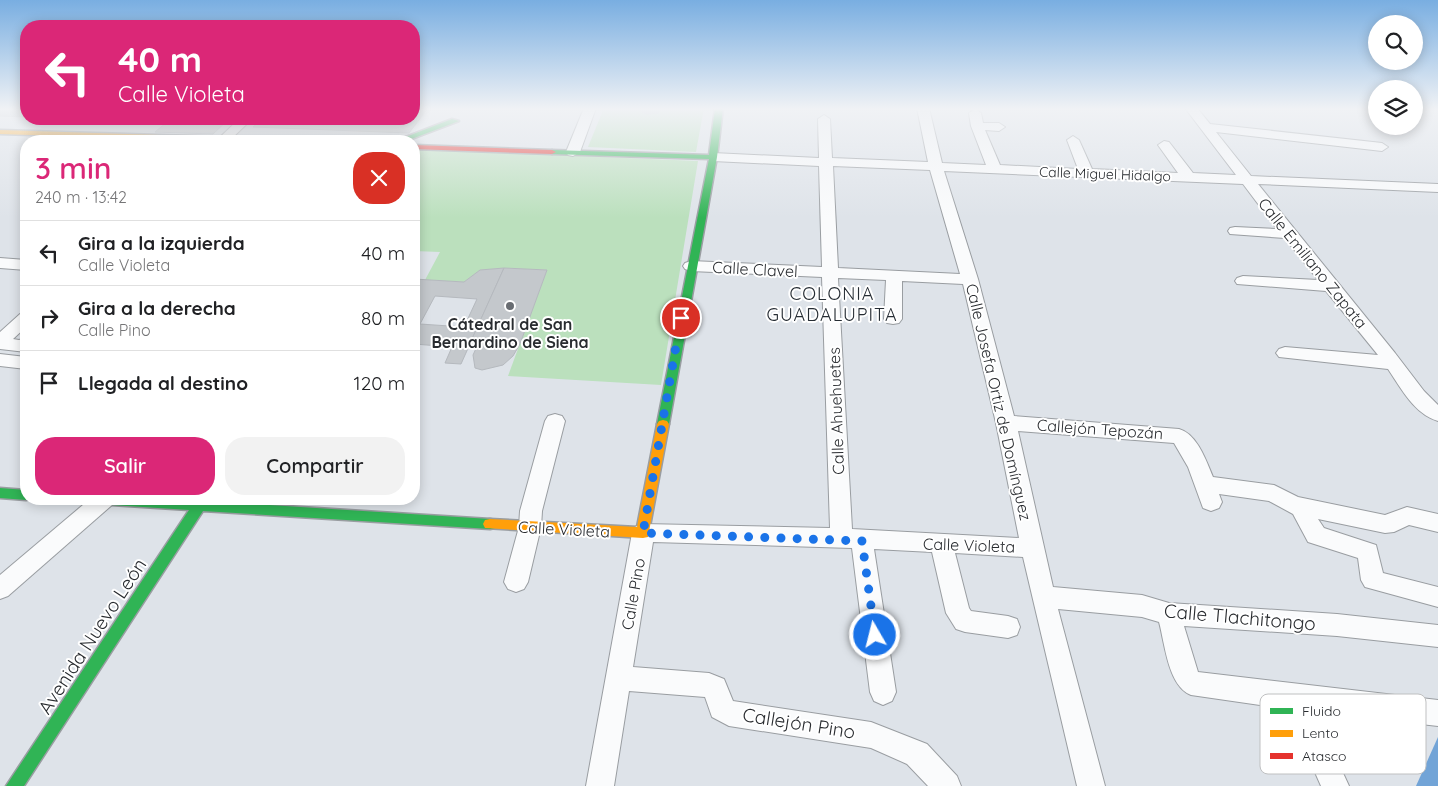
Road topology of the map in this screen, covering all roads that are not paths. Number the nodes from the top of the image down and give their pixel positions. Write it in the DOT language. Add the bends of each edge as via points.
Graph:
graph roads {
  1 [pos="576,145"];
  2 [pos="715,145"];
  3 [pos="825,145"];
  4 [pos="931,145"];
  5 [pos="985,145"];
  6 [pos="1075,145"];
  7 [pos="1164,145"];
  8 [pos="1220,145"];
  9 [pos="1370,145"];
  10 [pos="1382,146"];
  11 [pos="420,147"];
  12 [pos="438,147"];
  13 [pos="573,152"];
  14 [pos="713,157"];
  15 [pos="826,163"];
  16 [pos="936,167"];
  17 [pos="994,170"];
  18 [pos="1087,174"];
  19 [pos="1189,178"];
  20 [pos="1248,181"];
  21 [pos="1438,188"];
  22 [pos="1235,231"];
  23 [pos="1289,234"];
  24 [pos="0,264"];
  25 [pos="20,265"];
  26 [pos="691,266"];
  27 [pos="832,273"];
  28 [pos="894,275"];
  29 [pos="970,279"];
  30 [pos="1243,281"];
  31 [pos="1330,286"];
  32 [pos="893,319"];
  33 [pos="20,324"];
  34 [pos="0,343"];
  35 [pos="20,346"];
  36 [pos="1285,353"];
  37 [pos="0,360"];
  38 [pos="20,362"];
  39 [pos="1393,362"];
  40 [pos="1438,414"];
  41 [pos="555,421"];
  42 [pos="1006,423"];
  43 [pos="0,493"];
  44 [pos="20,495"];
  45 [pos="97,505"];
  46 [pos="185,505"];
  47 [pos="199,506"];
  48 [pos="1300,506"];
  49 [pos="1438,523"];
  50 [pos="530,528"];
  51 [pos="643,533"];
  52 [pos="852,540"];
  53 [pos="941,544"];
  54 [pos="1033,548"];
  55 [pos="516,582"];
  56 [pos="0,589"];
  57 [pos="1043,597"];
  58 [pos="1438,597"];
  59 [pos="1169,614"];
  60 [pos="1008,627"];
  61 [pos="1438,636"];
  62 [pos="619,678"];
  63 [pos="883,692"];
  64 [pos="1273,694"];
  65 [pos="1330,774"];
  66 [pos="14,786"];
  67 [pos="600,786"];
  68 [pos="947,786"];
  69 [pos="1091,786"];
  70 [pos="1336,786"];
  1 -- 13 [label="street"];
  2 -- 14 [label="street, Calle Pino"];
  3 -- 15 [label="street, Calle Ahuehuetes"];
  4 -- 16 [label="street, Calle Josefa Ortiz de Domínguez"];
  5 -- 17 [label="street"];
  6 -- 18 [label="street"];
  7 -- 19 [label="street"];
  8 -- 20 [label="street, Calle Emiliano Zapata"];
  9 -- 10 [label="street"];
  11 -- 12 [label="street"];
  12 -- 13 [label="street"];
  13 -- 14 [label="street"];
  14 -- 15 [label="street, Calle Miguel Hidalgo"];
  14 -- 26 [label="street, Calle Pino"];
  15 -- 16 [label="street, Calle Miguel Hidalgo"];
  15 -- 27 [label="street, Calle Ahuehuetes"];
  16 -- 17 [label="street, Calle Miguel Hidalgo"];
  16 -- 29 [label="street, Calle Josefa Ortiz de Domínguez"];
  17 -- 18 [label="street, Calle Miguel Hidalgo"];
  18 -- 19 [label="street, Calle Miguel Hidalgo"];
  19 -- 20 [label="street, Calle Miguel Hidalgo"];
  20 -- 21 [label="street, Calle Miguel Hidalgo"];
  20 -- 23 [label="street, Calle Emiliano Zapata"];
  22 -- 23 [label="street"];
  23 -- 31 [label="street, Calle Emiliano Zapata"];
  24 -- 25 [label="street"];
  26 -- 27 [label="street, Calle Clavel"];
  26 -- 51 [label="street, Calle Pino"];
  27 -- 28 [label="street, Calle Clavel"];
  27 -- 52 [label="street, Calle Ahuehuetes"];
  28 -- 29 [label="street, Calle Clavel"];
  28 -- 32 [label="street"];
  29 -- 42 [label="street, Calle Josefa Ortiz de Domínguez"];
  30 -- 31 [label="street"];
  31 -- 39 [label="street, Calle Emiliano Zapata"];
  33 -- 34 [label="street"];
  34 -- 35 [label="street"];
  36 -- 39 [label="street"];
  37 -- 38 [label="street"];
  39 -- 40 [label="street, Calle Emiliano Zapata" via="1429,409"];
  41 -- 50 [label="street" via="531,511"];
  42 -- 48 [label="street, Callejón Tepozán" via="1179,436 1186,442 1208,493 1274,492"];
  42 -- 54 [label="street, Calle Josefa Ortiz de Domínguez"];
  43 -- 44 [label="street"];
  45 -- 56 [label="street"];
  46 -- 47 [label="street, Calle Violeta"];
  47 -- 50 [label="street, Calle Violeta"];
  47 -- 66 [label="street, Avenida Nuevo León"];
  48 -- 49 [label="street" via="1385,524 1407,516"];
  48 -- 58 [label="street" via="1316,535 1368,552 1373,580"];
  50 -- 51 [label="street, Calle Violeta"];
  50 -- 55 [label="street"];
  51 -- 52 [label="street, Calle Violeta"];
  51 -- 62 [label="street, Calle Pino"];
  52 -- 53 [label="street, Calle Violeta"];
  52 -- 63 [label="street, Calle Ahuehuetes"];
  53 -- 54 [label="street, Calle Violeta"];
  53 -- 60 [label="street" via="958,613 965,621"];
  54 -- 57 [label="street, Calle Josefa Ortiz de Domínguez"];
  57 -- 59 [label="street, Calle Tlachitongo" via="1142,606"];
  57 -- 69 [label="street, Calle Josefa Ortiz de Domínguez"];
  59 -- 61 [label="street, Calle Tlachitongo" via="1337,625"];
  59 -- 64 [label="street" via="1185,675 1191,683"];
  62 -- 67 [label="street, Calle Pino"];
  62 -- 68 [label="street, Callejón Pino" via="709,685 715,688 721,708 729,713 871,735 917,754"];
  65 -- 70 [label="street"];
}
